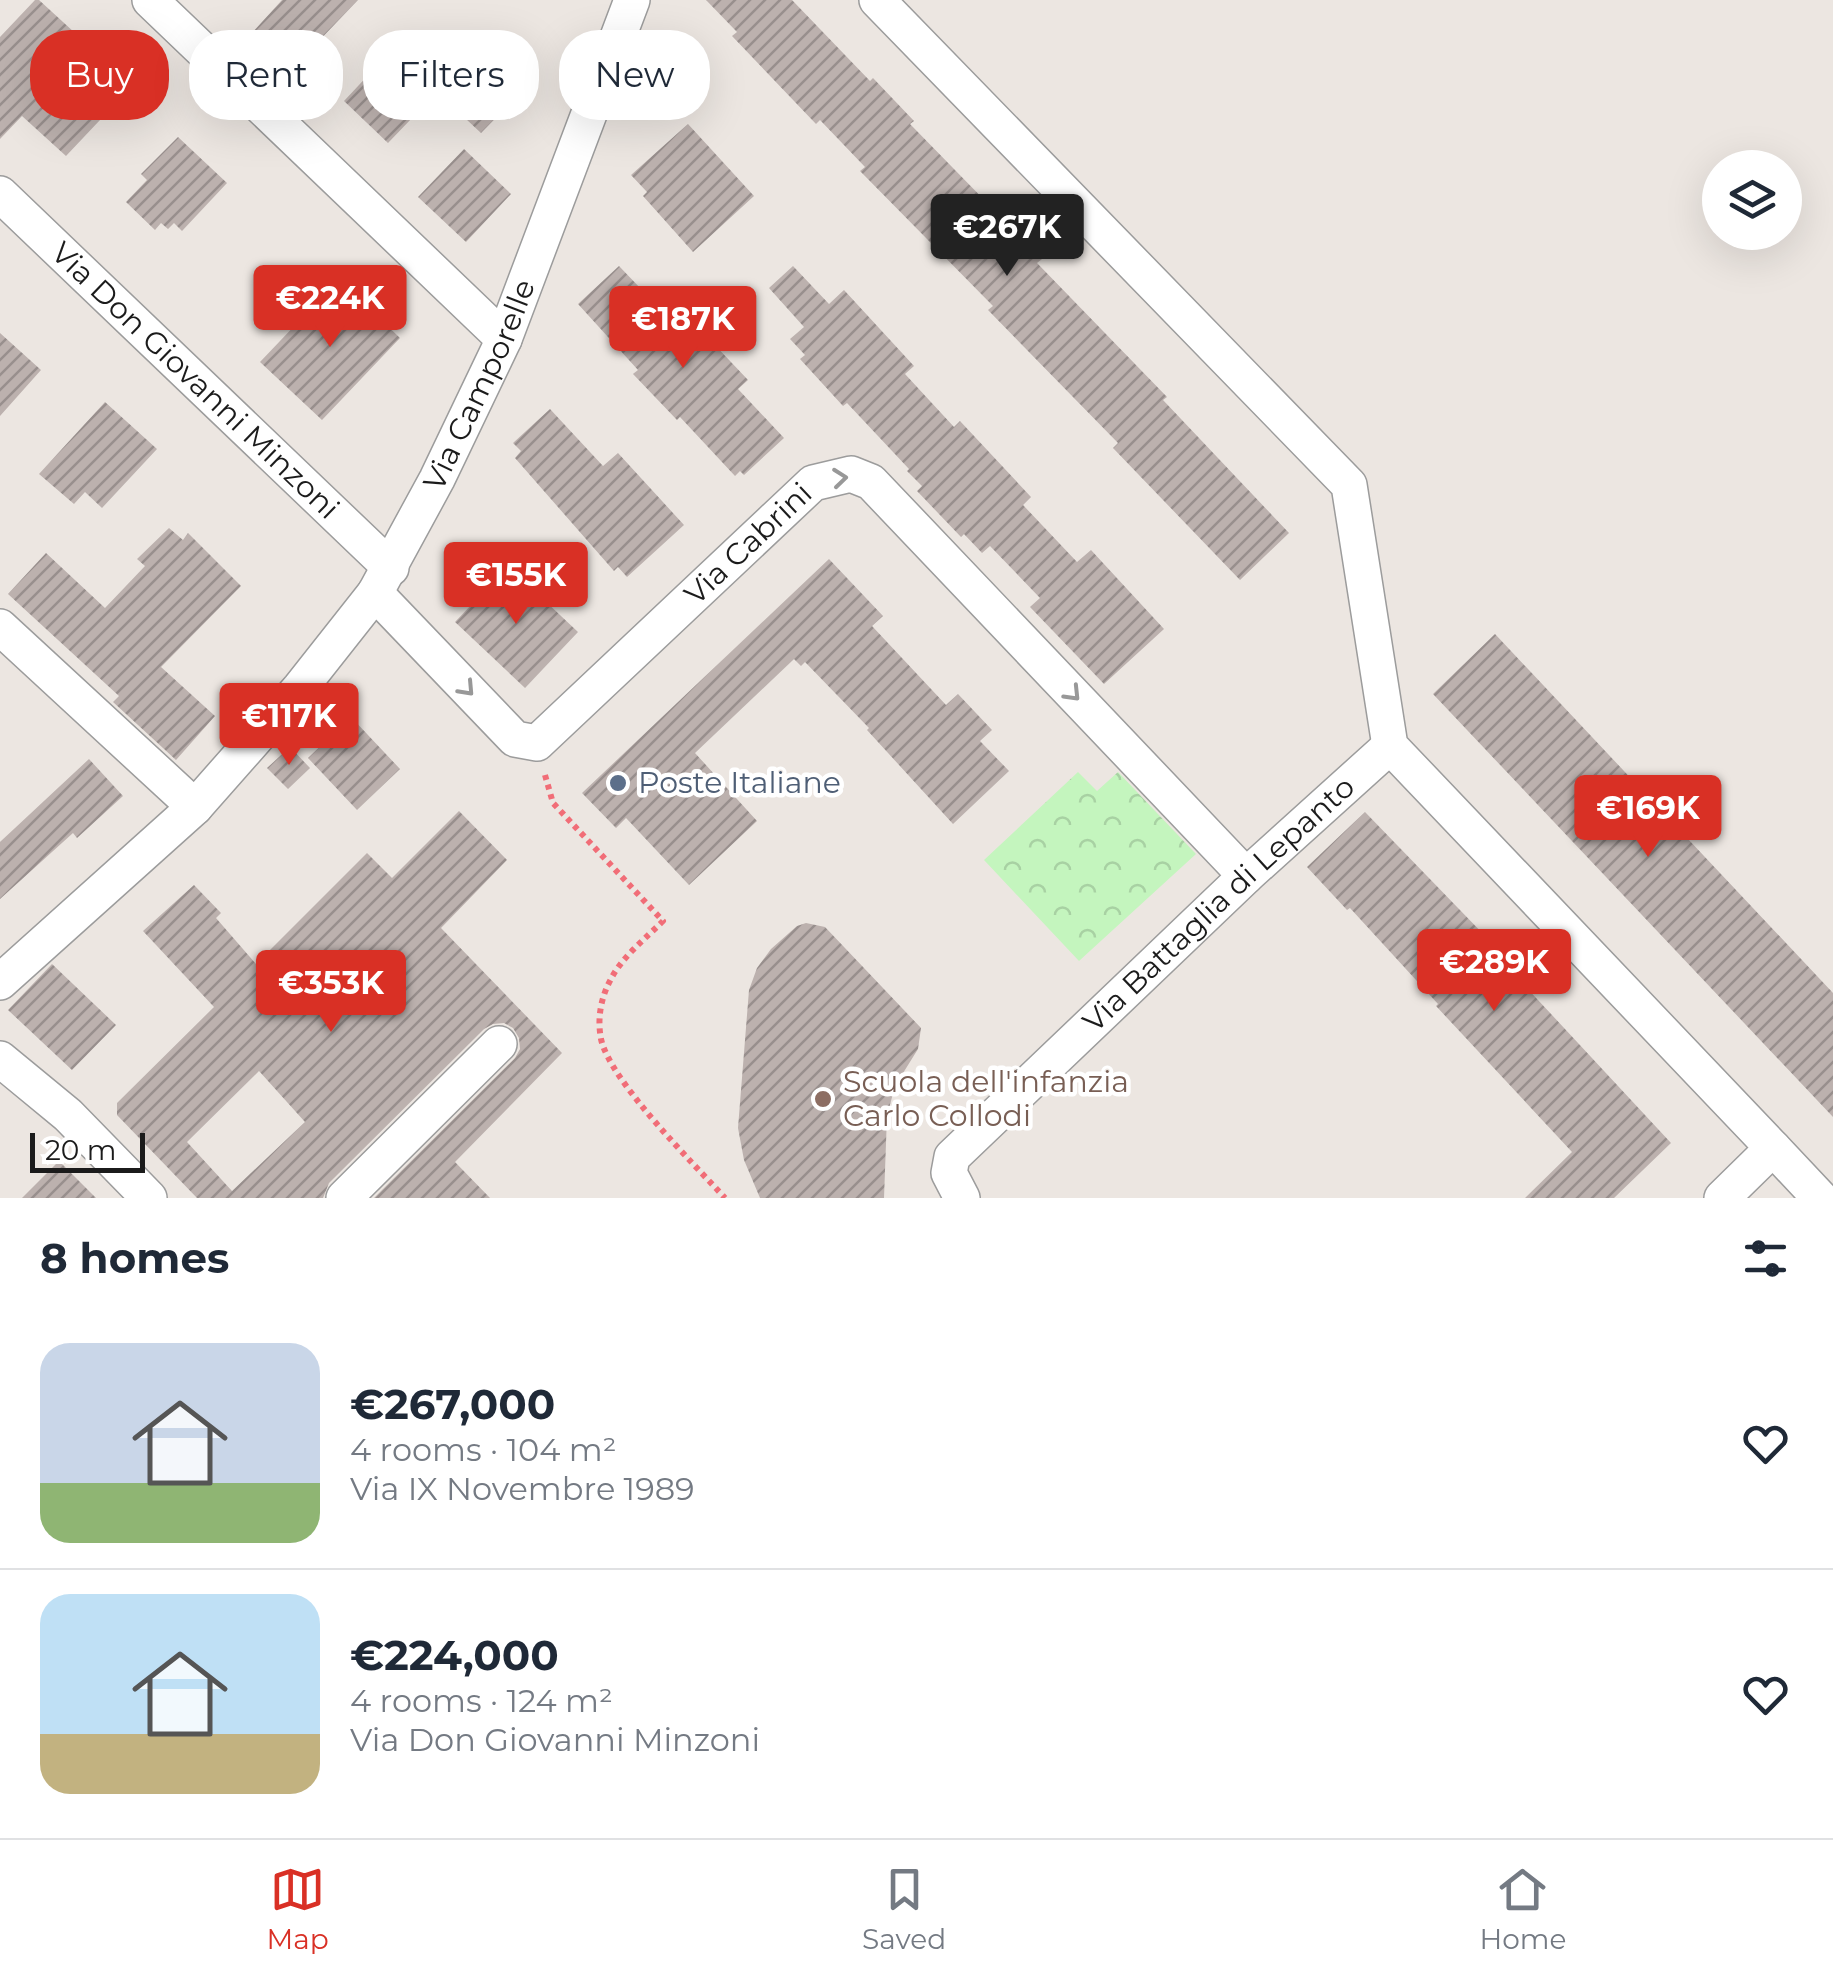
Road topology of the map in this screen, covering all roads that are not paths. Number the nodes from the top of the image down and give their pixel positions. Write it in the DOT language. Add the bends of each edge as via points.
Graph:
graph roads {
  1 [pos="150,0"];
  2 [pos="632,0"];
  3 [pos="877,0"];
  4 [pos="0,194"];
  5 [pos="504,339"];
  6 [pos="383,580"];
  7 [pos="0,627"];
  8 [pos="1390,746"];
  9 [pos="195,806"];
  10 [pos="1246,876"];
  11 [pos="0,982"];
  12 [pos="499,1044"];
  13 [pos="0,1059"];
  14 [pos="1773,1148"];
  15 [pos="149,1198"];
  16 [pos="344,1198"];
  17 [pos="962,1198"];
  18 [pos="1722,1198"];
  19 [pos="1820,1198"];
  1 -- 5 [label="street"];
  2 -- 5 [label="street, Via Camporelle"];
  3 -- 8 [label="street" via="1350,485"];
  4 -- 6 [label="street, Via Don Giovanni Minzoni"];
  5 -- 6 [label="street, Via Camporelle"];
  6 -- 9 [label="street, Via Camporelle" via="300,688"];
  6 -- 10 [label="street, Via Cabrini, one-way" via="514,739 537,744 813,483 851,474 870,482"];
  7 -- 9 [label="street"];
  8 -- 10 [label="street, Via Battaglia di Lepanto"];
  8 -- 14 [label="street"];
  9 -- 11 [label="street, Via Camporelle"];
  10 -- 17 [label="street, Via Battaglia di Lepanto" via="952,1158 949,1173"];
  12 -- 16 [label="street"];
  13 -- 15 [label="street" via="68,1115"];
  14 -- 18 [label="street"];
  14 -- 19 [label="street"];
}
